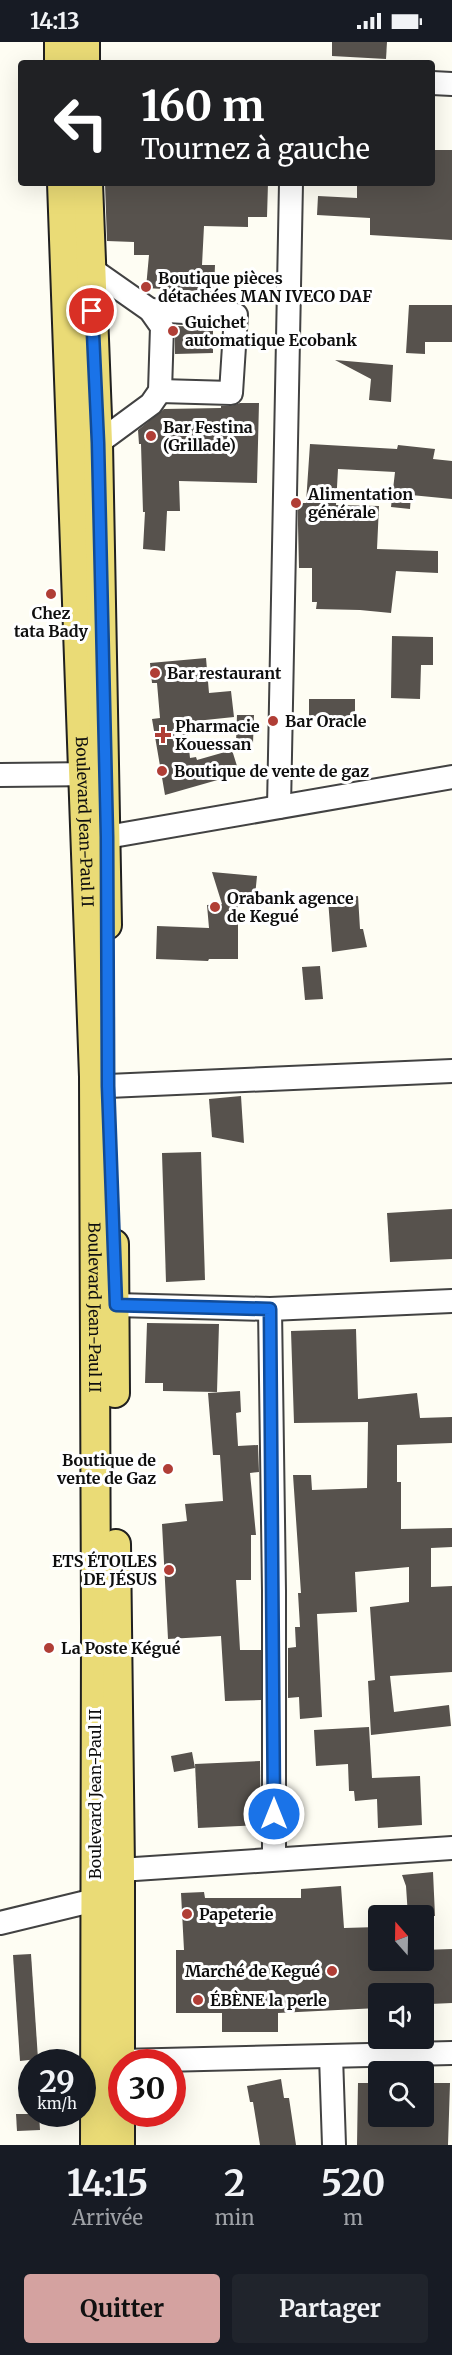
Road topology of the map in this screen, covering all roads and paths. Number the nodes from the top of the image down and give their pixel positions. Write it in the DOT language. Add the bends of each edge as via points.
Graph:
graph roads {
  1 [pos="59,42"];
  2 [pos="85,42"];
  3 [pos="59,60"];
  4 [pos="86,60"];
  5 [pos="435,83"];
  6 [pos="452,84"];
  7 [pos="62,186"];
  8 [pos="88,186"];
  9 [pos="291,186"];
  10 [pos="90,268"];
  11 [pos="150,310"];
  12 [pos="160,390"];
  13 [pos="98,443"];
  14 [pos="94,774"];
  15 [pos="0,775"];
  16 [pos="452,777"];
  17 [pos="279,807"];
  18 [pos="107,837"];
  19 [pos="452,1071"];
  20 [pos="108,1086"];
  21 [pos="452,1301"];
  22 [pos="116,1305"];
  23 [pos="270,1309"];
  24 [pos="452,1848"];
  25 [pos="274,1858"];
  26 [pos="120,1870"];
  27 [pos="95,1900"];
  28 [pos="0,1923"];
  29 [pos="120,2049"];
  30 [pos="452,2053"];
  31 [pos="331,2056"];
  32 [pos="186,2059"];
  33 [pos="120,2127"];
  34 [pos="94,2145"];
  35 [pos="120,2145"];
  36 [pos="334,2145"];
  1 -- 3 [label="main road"];
  2 -- 4 [label="main road"];
  5 -- 6 [label="street"];
  7 -- 14 [label="main road, Boulevard Jean-Paul II"];
  8 -- 10 [label="main road, Boulevard Jean-Paul II"];
  9 -- 17 [label="street"];
  10 -- 11 [label="street"];
  10 -- 13 [label="main road, Boulevard Jean-Paul II"];
  11 -- 12 [label="street" via="162,327"];
  11 -- 12 [label="street" via="236,315 231,393"];
  12 -- 13 [label="street" via="151,404"];
  13 -- 14 [label="main road, Boulevard Jean-Paul II"];
  14 -- 15 [label="street"];
  14 -- 18 [label="main road, Boulevard Jean-Paul II"];
  14 -- 27 [label="main road, Boulevard Jean-Paul II"];
  16 -- 17 [label="street"];
  17 -- 18 [label="street"];
  18 -- 20 [label="main road, Boulevard Jean-Paul II"];
  19 -- 20 [label="street"];
  20 -- 22 [label="main road, Boulevard Jean-Paul II"];
  21 -- 23 [label="street"];
  22 -- 23 [label="street"];
  22 -- 26 [label="main road, Boulevard Jean-Paul II"];
  23 -- 25 [label="street"];
  24 -- 25 [label="street"];
  25 -- 26 [label="street"];
  26 -- 29 [label="main road, Boulevard Jean-Paul II"];
  27 -- 28 [label="street"];
  27 -- 34 [label="main road, Boulevard Jean-Paul II"];
  30 -- 31 [label="street"];
  31 -- 32 [label="street"];
  31 -- 36 [label="street"];
  33 -- 35 [label="main road, Boulevard Jean-Paul II"];
}
